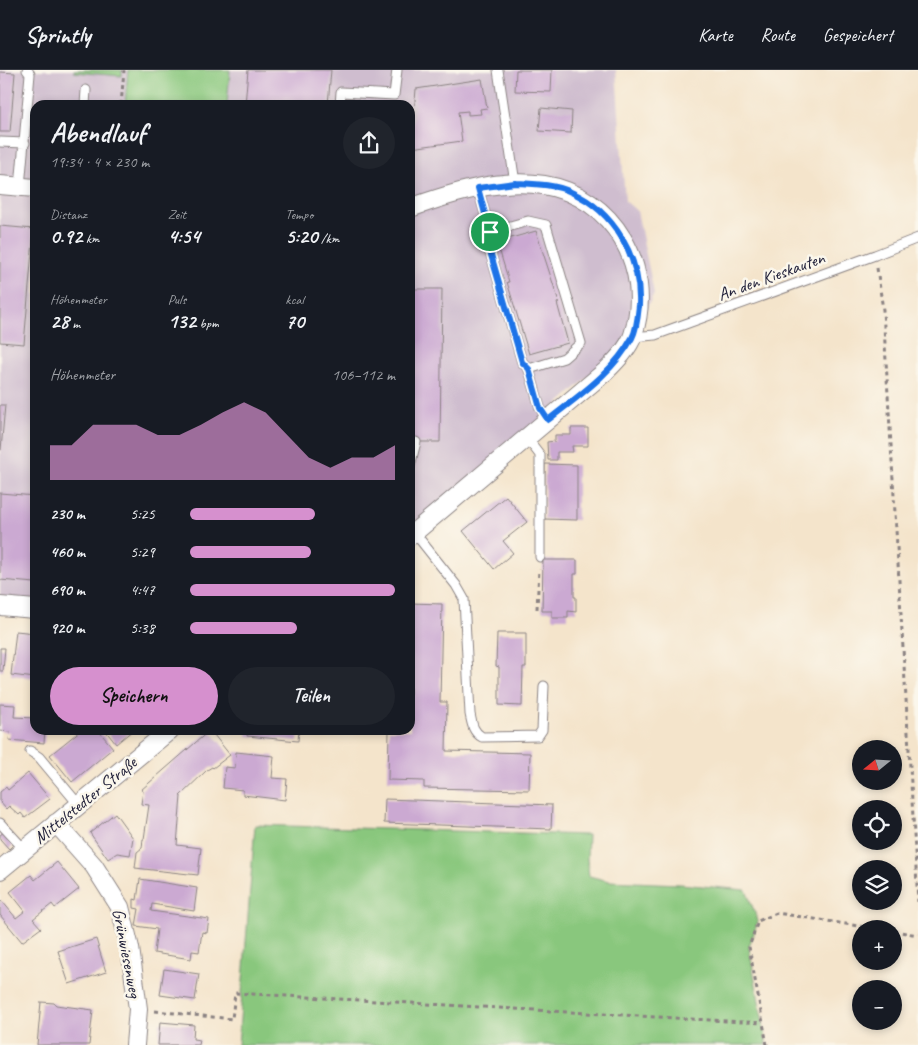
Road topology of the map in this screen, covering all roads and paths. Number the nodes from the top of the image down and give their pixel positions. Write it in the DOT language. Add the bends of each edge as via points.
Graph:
graph roads {
  1 [pos="27,70"];
  2 [pos="124,70"];
  3 [pos="397,70"];
  4 [pos="498,70"];
  5 [pos="86,90"];
  6 [pos="85,100"];
  7 [pos="121,100"];
  8 [pos="340,100"];
  9 [pos="394,100"];
  10 [pos="0,142"];
  11 [pos="25,144"];
  12 [pos="515,183"];
  13 [pos="0,185"];
  14 [pos="28,187"];
  15 [pos="478,188"];
  16 [pos="415,206"];
  17 [pos="490,232"];
  18 [pos="918,238"];
  19 [pos="876,255"];
  20 [pos="633,337"];
  21 [pos="529,369"];
  22 [pos="548,420"];
  23 [pos="527,438"];
  24 [pos="416,442"];
  25 [pos="415,446"];
  26 [pos="415,531"];
  27 [pos="415,537"];
  28 [pos="540,557"];
  29 [pos="0,606"];
  30 [pos="537,608"];
  31 [pos="30,609"];
  32 [pos="544,686"];
  33 [pos="164,735"];
  34 [pos="30,752"];
  35 [pos="79,805"];
  36 [pos="56,822"];
  37 [pos="0,823"];
  38 [pos="24,849"];
  39 [pos="0,870"];
  40 [pos="918,902"];
  41 [pos="852,925"];
  42 [pos="902,932"];
  43 [pos="918,935"];
  44 [pos="138,1010"];
  45 [pos="762,1023"];
  46 [pos="135,1045"];
  47 [pos="766,1045"];
  1 -- 11 [label="lane" via="30,74"];
  2 -- 7 [label="path"];
  3 -- 9 [label="lane"];
  4 -- 12 [label="lane"];
  5 -- 6 [label="lane"];
  8 -- 9 [label="lane" via="341,92"];
  10 -- 11 [label="lane"];
  11 -- 14 [label="lane"];
  12 -- 15 [label="street"];
  12 -- 20 [label="street" via="569,191 606,216 629,250 635,269 639,293"];
  13 -- 14 [label="street"];
  15 -- 16 [label="street"];
  15 -- 17 [label="lane"];
  17 -- 21 [label="lane" via="487,241 519,353"];
  17 -- 21 [label="lane" via="528,221 546,225 581,343 564,358"];
  18 -- 19 [label="lane, An den Kieskauten"];
  19 -- 20 [label="lane, An den Kieskauten" via="655,335"];
  19 -- 40 [label="path" via="883,310"];
  20 -- 22 [label="street" via="606,372"];
  21 -- 22 [label="lane" via="540,408"];
  22 -- 23 [label="street"];
  23 -- 26 [label="street"];
  23 -- 28 [label="lane" via="540,456"];
  24 -- 25 [label="lane"];
  27 -- 32 [label="lane" via="464,599 470,714 476,734 482,737 538,736 542,730"];
  28 -- 30 [label="path"];
  29 -- 31 [label="street"];
  33 -- 35 [label="street, Mittelstedter Straße"];
  34 -- 35 [label="lane" via="39,756"];
  35 -- 36 [label="street, Mittelstedter Straße"];
  36 -- 38 [label="street, Mittelstedter Straße"];
  36 -- 44 [label="street, Grünwiesenweg" via="94,866 120,906 130,948"];
  37 -- 38 [label="lane"];
  38 -- 39 [label="street, Mittelstedter Straße"];
  41 -- 45 [label="path" via="777,913 758,922 749,947"];
  42 -- 43 [label="path"];
  44 -- 45 [label="path" via="232,1019 235,993"];
  44 -- 46 [label="street, Grünwiesenweg"];
  45 -- 47 [label="path"];
}
